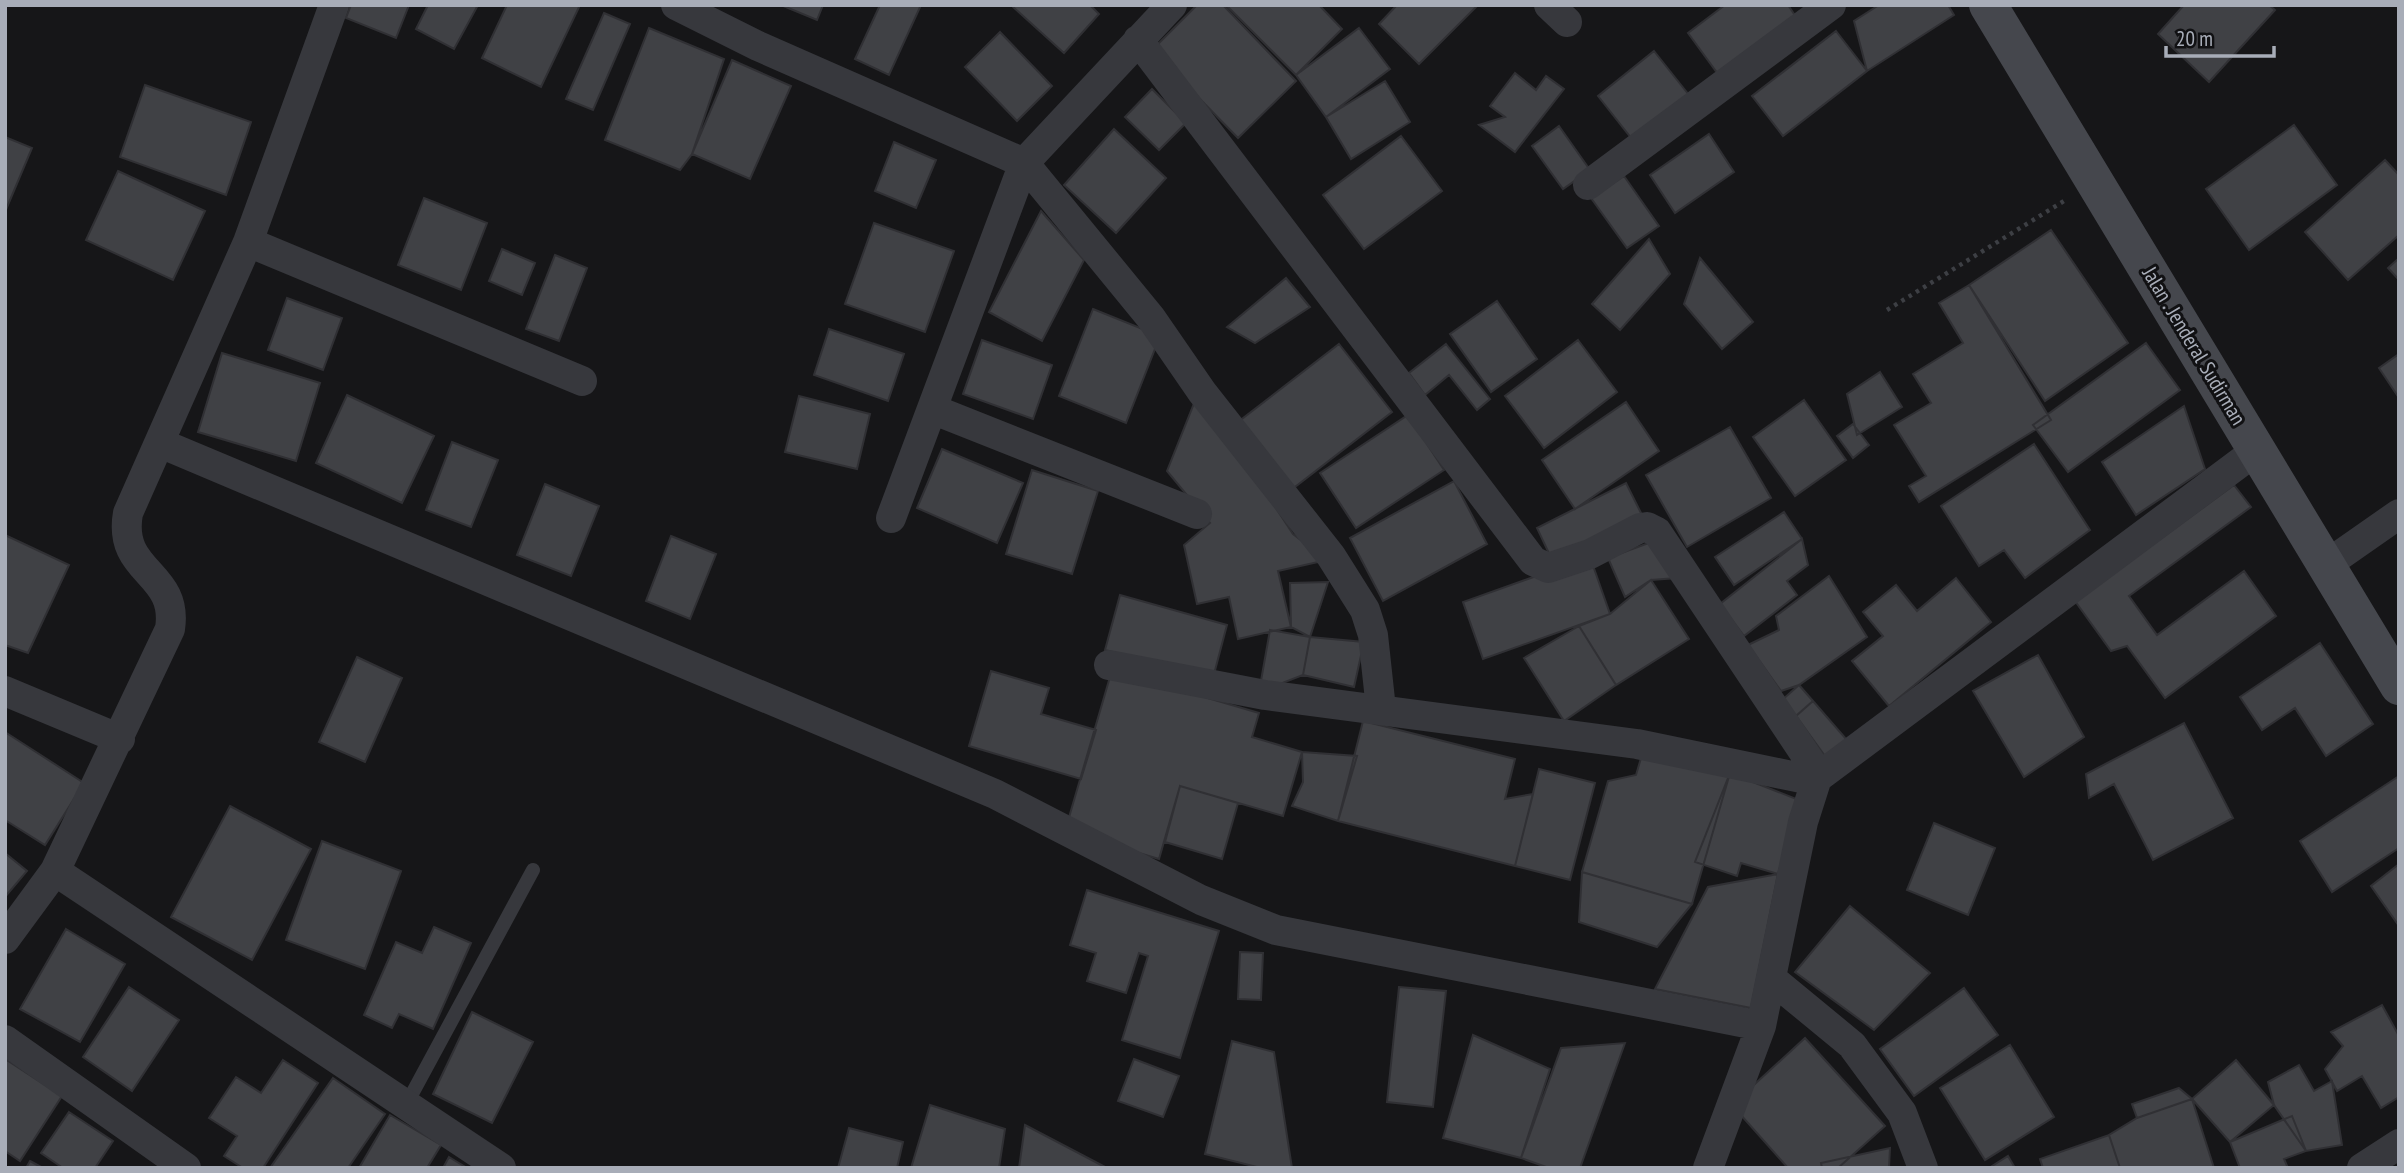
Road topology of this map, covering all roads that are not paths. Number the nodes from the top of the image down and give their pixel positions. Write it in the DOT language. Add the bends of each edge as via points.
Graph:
graph roads {
  1 [pos="334,5"];
  2 [pos="676,5"];
  3 [pos="1172,5"];
  4 [pos="1831,5"];
  5 [pos="1988,5"];
  6 [pos="1138,40"];
  7 [pos="1024,163"];
  8 [pos="1588,185"];
  9 [pos="248,242"];
  10 [pos="582,381"];
  11 [pos="932,409"];
  12 [pos="160,443"];
  13 [pos="2257,450"];
  14 [pos="1197,513"];
  15 [pos="2399,514"];
  16 [pos="891,518"];
  17 [pos="2326,565"];
  18 [pos="1109,664"];
  19 [pos="2399,686"];
  20 [pos="5,691"];
  21 [pos="1381,709"];
  22 [pos="120,739"];
  23 [pos="1818,778"];
  24 [pos="533,870"];
  25 [pos="55,871"];
  26 [pos="5,939"];
  27 [pos="1772,979"];
  28 [pos="1761,1026"];
  29 [pos="5,1040"];
  30 [pos="406,1105"];
  31 [pos="2399,1144"];
  32 [pos="186,1168"];
  33 [pos="501,1168"];
  34 [pos="1708,1168"];
  35 [pos="1923,1168"];
  36 [pos="2362,1168"];
  1 -- 9 [label="street"];
  2 -- 7 [label="street"];
  3 -- 6 [label="street"];
  4 -- 8 [label="street"];
  5 -- 13 [label="street, Jalan . Jenderal Sudirman"];
  6 -- 7 [label="street"];
  6 -- 23 [label="street" via="1533,561 1548,568 1590,554 1640,528 1657,532"];
  7 -- 11 [label="street"];
  7 -- 21 [label="street" via="1151,317 1202,392 1331,556 1365,610 1373,635"];
  9 -- 10 [label="street"];
  9 -- 12 [label="street"];
  11 -- 14 [label="street"];
  11 -- 16 [label="street"];
  12 -- 22 [label="street" via="128,513 126,536 133,554 168,596 170,629"];
  12 -- 28 [label="street" via="995,794 1201,900 1276,930"];
  13 -- 17 [label="street, Jalan . Jenderal Sudirman"];
  13 -- 23 [label="street"];
  15 -- 17 [label="street"];
  17 -- 19 [label="street, Jalan . Jenderal Sudirman"];
  18 -- 21 [label="street" via="1265,695"];
  20 -- 22 [label="street"];
  21 -- 23 [label="street" via="1637,744"];
  22 -- 25 [label="street"];
  23 -- 27 [label="street" via="1803,822"];
  24 -- 30 [label="lane"];
  25 -- 26 [label="street"];
  25 -- 30 [label="street"];
  27 -- 28 [label="street"];
  27 -- 35 [label="street" via="1852,1045 1902,1113"];
  28 -- 34 [label="street"];
  29 -- 32 [label="street"];
  30 -- 33 [label="street"];
  31 -- 36 [label="street"];
}
